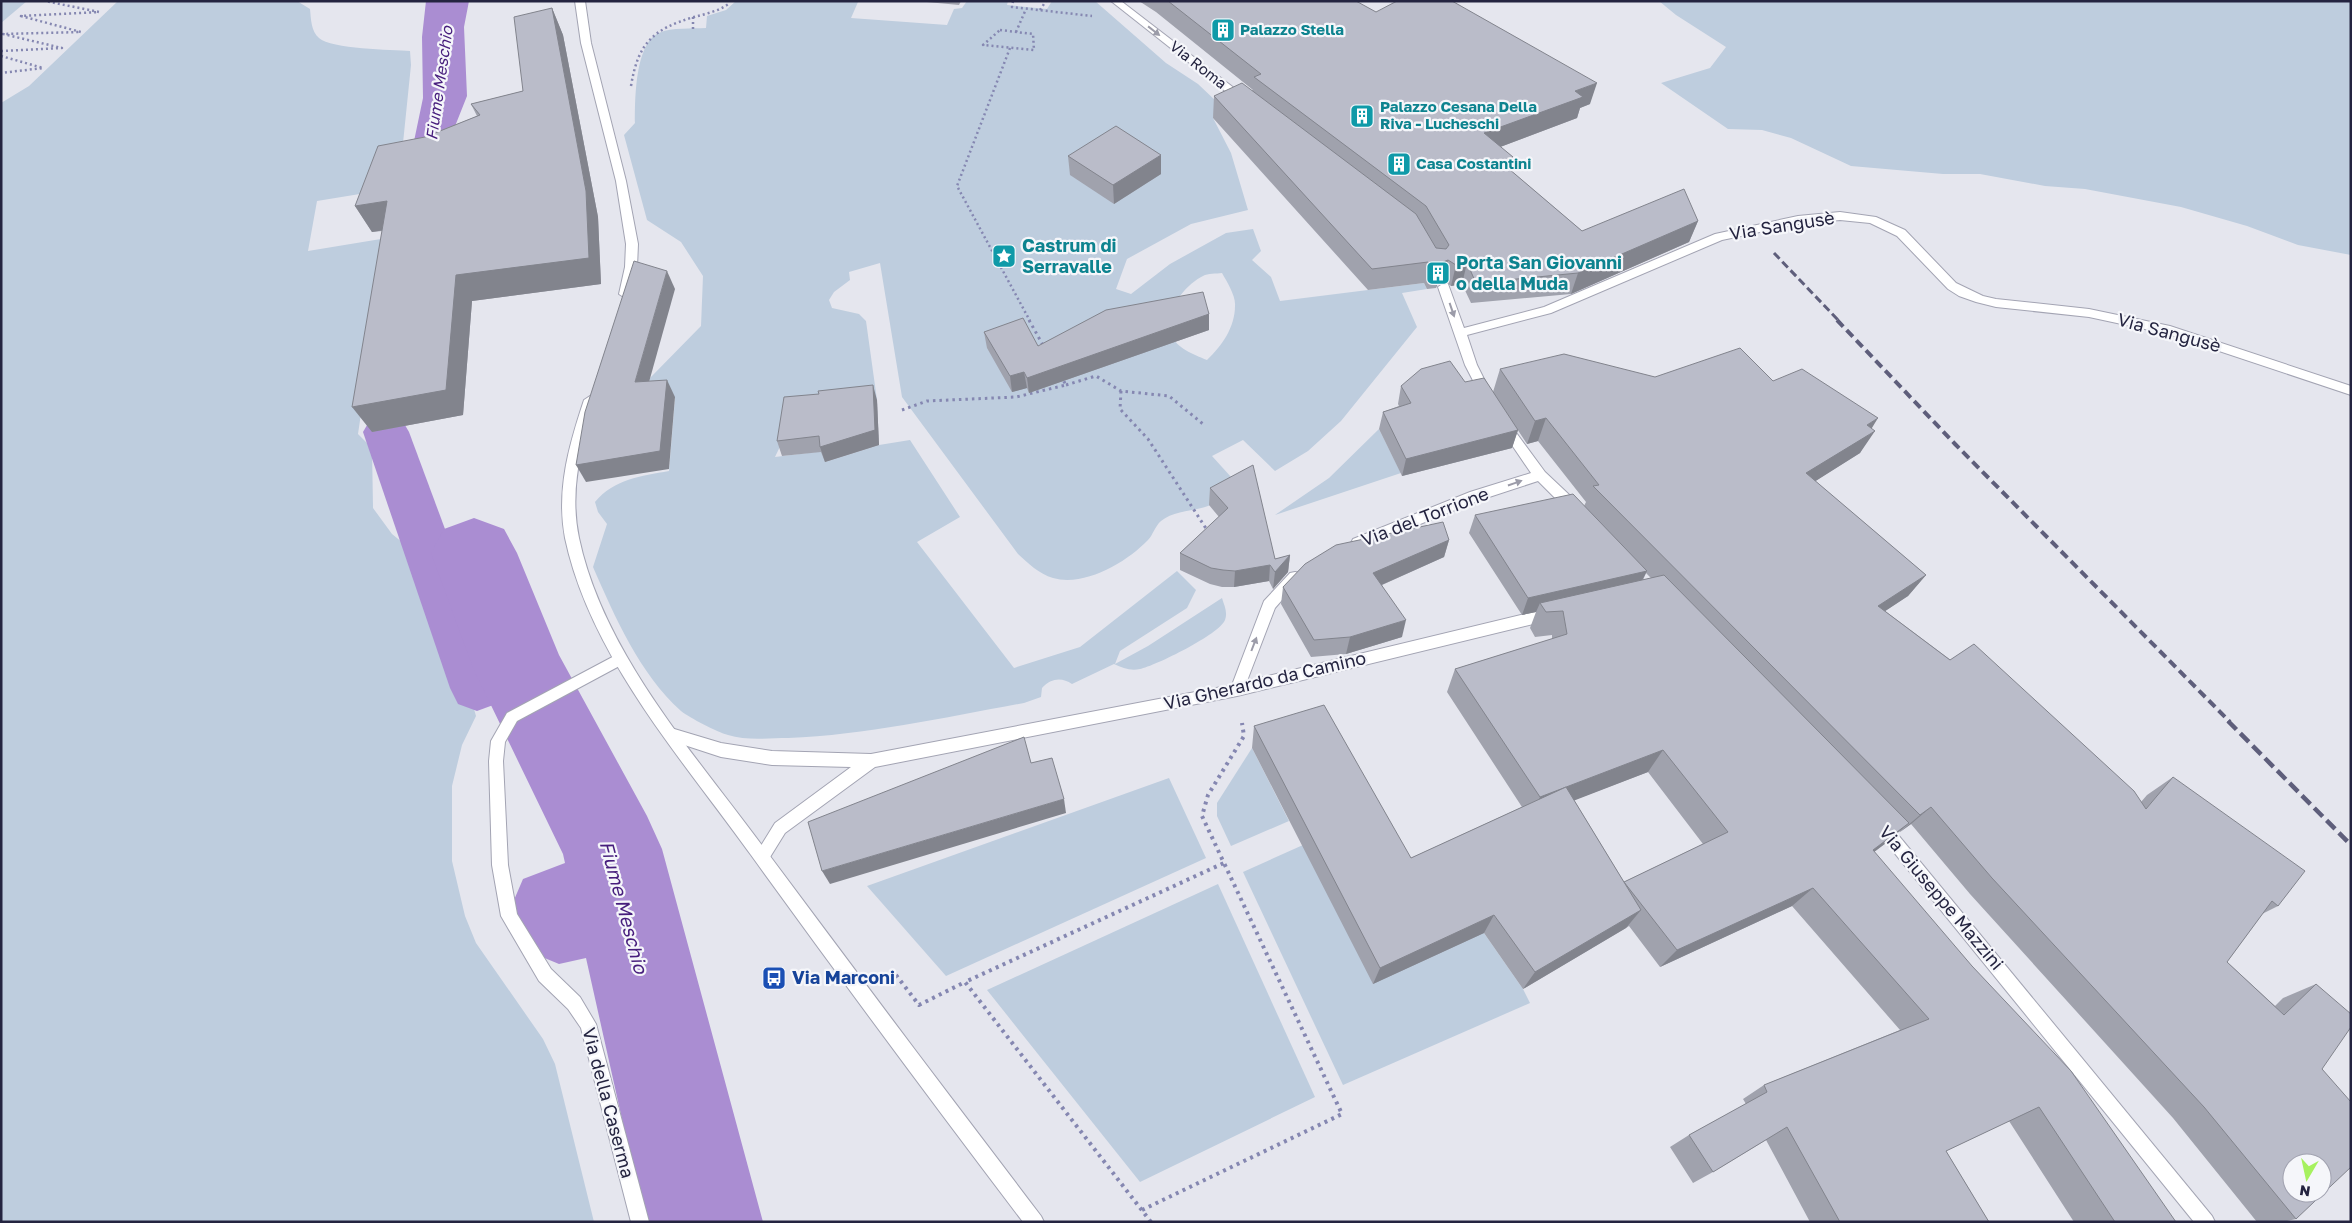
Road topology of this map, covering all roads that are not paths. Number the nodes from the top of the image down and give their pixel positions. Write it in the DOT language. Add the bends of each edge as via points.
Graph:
graph roads {
  1 [pos="580,1"];
  2 [pos="1115,1"];
  3 [pos="1250,106"];
  4 [pos="1444,287"];
  5 [pos="621,308"];
  6 [pos="1460,333"];
  7 [pos="594,388"];
  8 [pos="2351,391"];
  9 [pos="1540,475"];
  10 [pos="1587,522"];
  11 [pos="1350,547"];
  12 [pos="1303,572"];
  13 [pos="1566,611"];
  14 [pos="620,659"];
  15 [pos="1237,690"];
  16 [pos="671,734"];
  17 [pos="871,761"];
  18 [pos="1868,812"];
  19 [pos="762,858"];
  20 [pos="640,1222"];
  21 [pos="1035,1222"];
  22 [pos="2206,1222"];
  1 -- 5 [label="street" via="586,43 621,181 632,244 631,266"];
  2 -- 3 [label="street, Via Roma, one-way"];
  4 -- 6 [label="street, one-way"];
  6 -- 8 [label="street, Via Sangusè" via="1547,310 1719,236 1798,220 1840,216 1872,220 1901,233 1952,286 1980,299 2098,315 2170,330"];
  6 -- 9 [label="street" via="1471,365 1495,412"];
  7 -- 14 [label="street" via="571,460 567,485 568,513 580,570"];
  9 -- 10 [label="street"];
  11 -- 9 [label="street, Via del Torrione, one-way" via="1475,496"];
  15 -- 12 [label="street, one-way" via="1269,605"];
  13 -- 15 [label="street, Via Gherardo da Camino"];
  14 -- 16 [label="street"];
  14 -- 20 [label="street, Via della Caserma" via="512,717 498,741 496,760 500,866 509,916 545,975 574,1003 588,1024"];
  15 -- 17 [label="street, Via Gherardo da Camino"];
  16 -- 17 [label="street, Via Gherardo da Camino" via="721,750 772,758"];
  16 -- 19 [label="street"];
  17 -- 19 [label="street, Via Gherardo da Camino" via="780,828"];
  18 -- 22 [label="street, Via Giuseppe Mazzini" via="1889,833"];
  19 -- 21 [label="street"];
}
